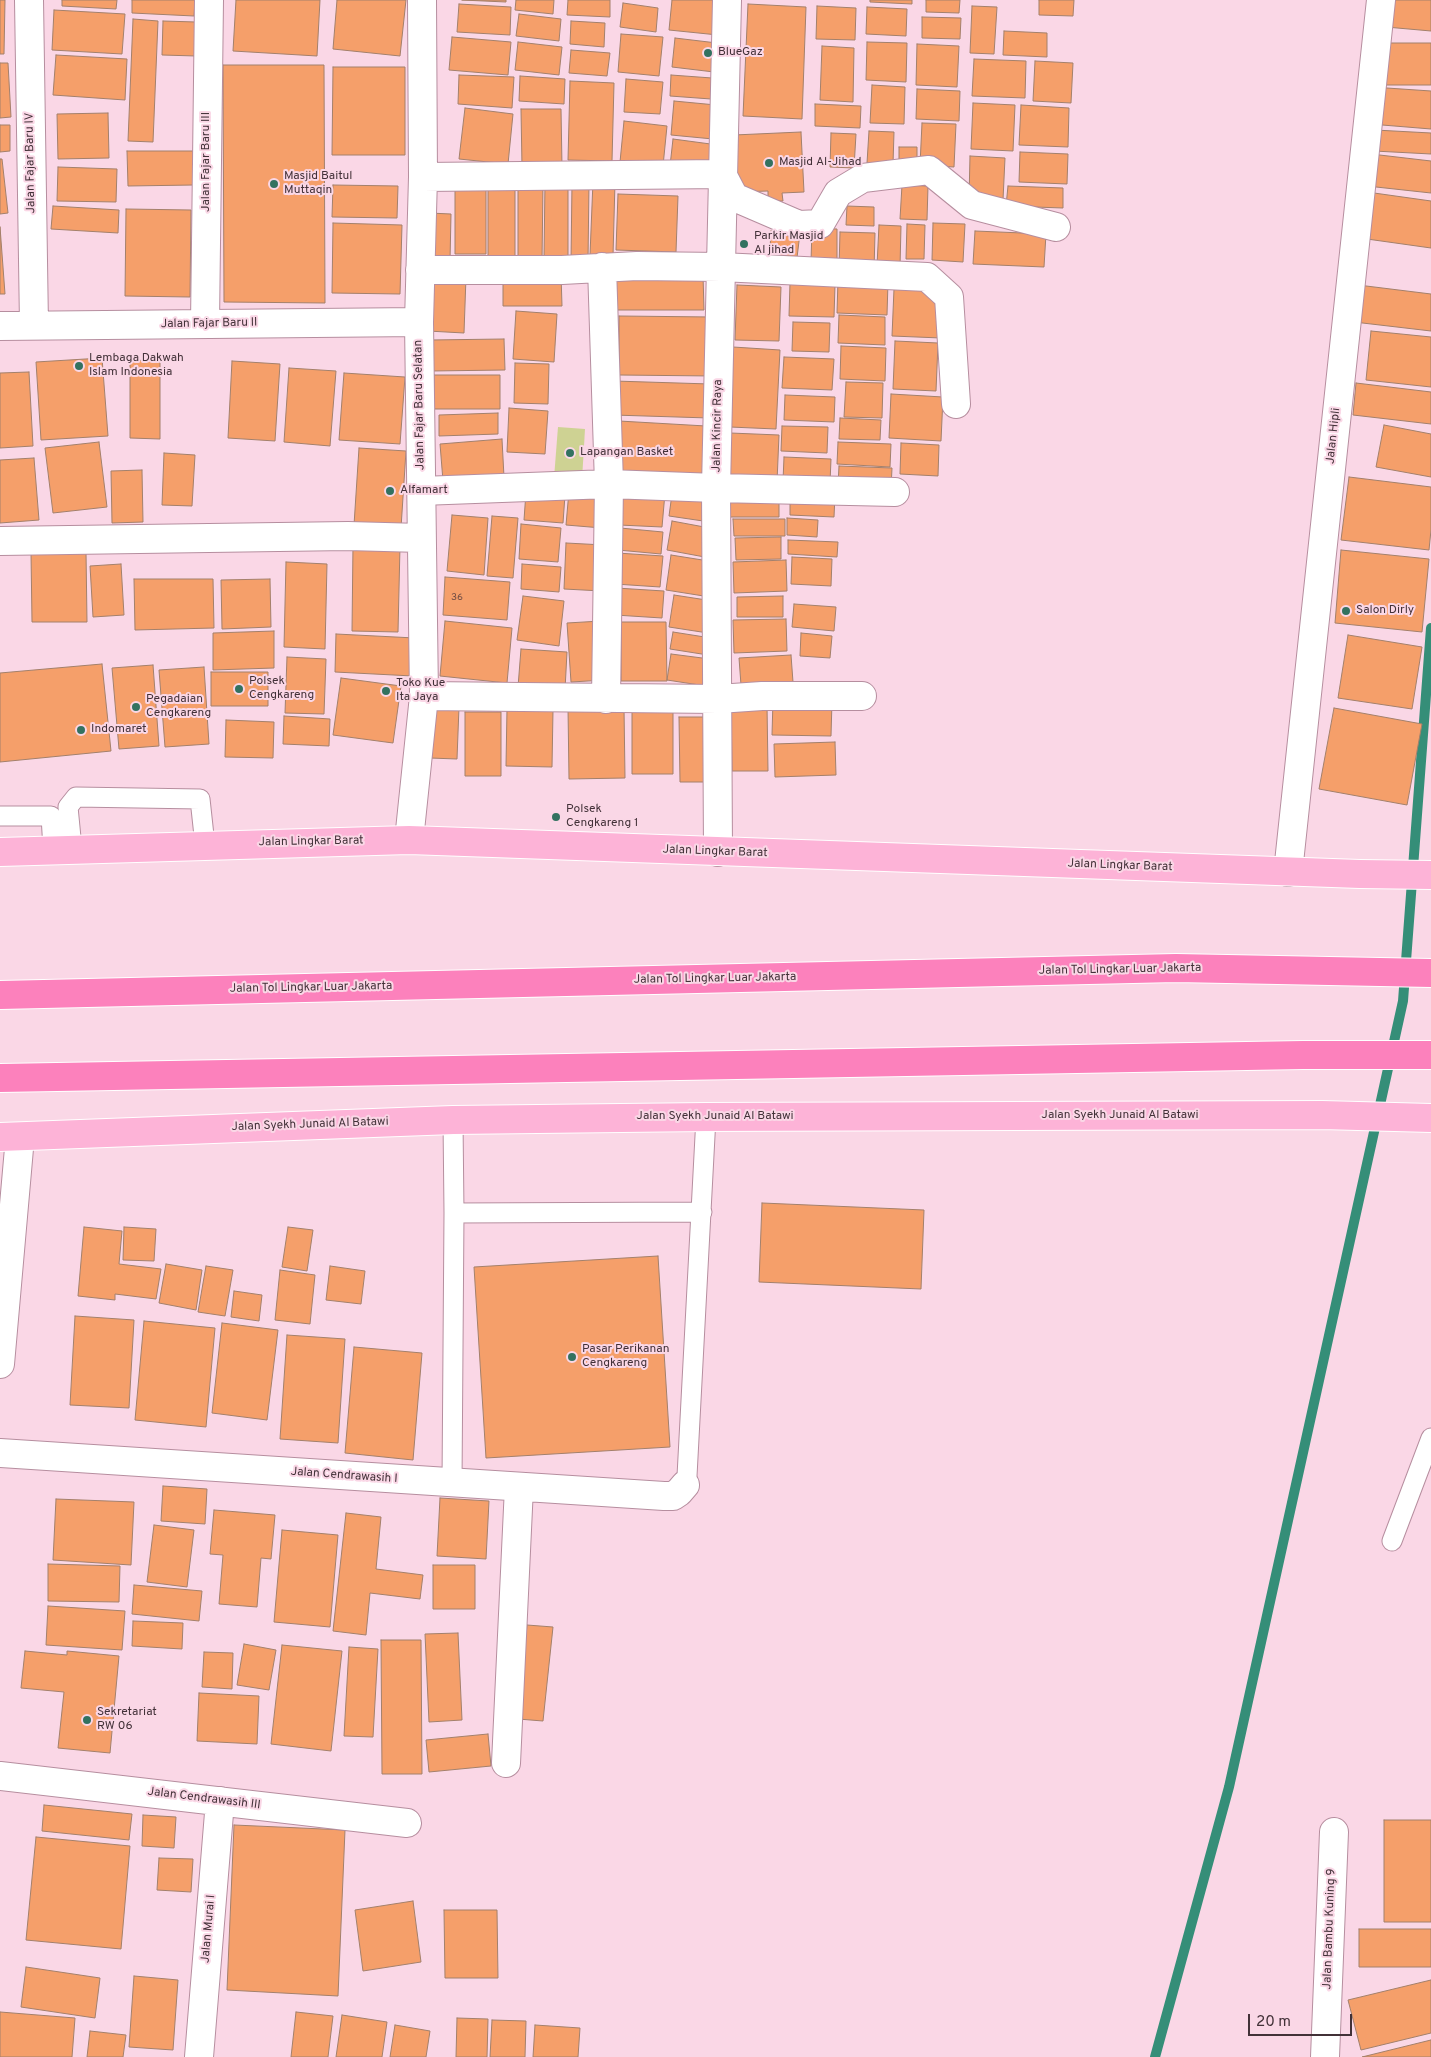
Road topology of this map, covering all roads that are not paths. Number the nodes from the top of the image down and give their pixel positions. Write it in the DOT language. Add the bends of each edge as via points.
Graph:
graph roads {
  1 [pos="29,0"];
  2 [pos="208,0"];
  3 [pos="422,0"];
  4 [pos="727,0"];
  5 [pos="1380,0"];
  6 [pos="722,174"];
  7 [pos="423,177"];
  8 [pos="1056,227"];
  9 [pos="602,267"];
  10 [pos="721,268"];
  11 [pos="420,270"];
  12 [pos="419,322"];
  13 [pos="205,324"];
  14 [pos="34,325"];
  15 [pos="0,326"];
  16 [pos="956,404"];
  17 [pos="609,484"];
  18 [pos="716,488"];
  19 [pos="420,491"];
  20 [pos="895,492"];
  21 [pos="421,538"];
  22 [pos="0,541"];
  23 [pos="424,696"];
  24 [pos="862,696"];
  25 [pos="606,699"];
  26 [pos="718,699"];
  27 [pos="0,816"];
  28 [pos="409,840"];
  29 [pos="205,845"];
  30 [pos="63,848"];
  31 [pos="0,852"];
  32 [pos="718,852"];
  33 [pos="1288,872"];
  34 [pos="1431,875"];
  35 [pos="1431,973"];
  36 [pos="0,994"];
  37 [pos="1431,1055"];
  38 [pos="0,1078"];
  39 [pos="706,1117"];
  40 [pos="1431,1118"];
  41 [pos="453,1120"];
  42 [pos="10,1137"];
  43 [pos="702,1212"];
  44 [pos="454,1213"];
  45 [pos="0,1357"];
  46 [pos="1431,1438"];
  47 [pos="0,1452"];
  48 [pos="452,1483"];
  49 [pos="685,1485"];
  50 [pos="519,1487"];
  51 [pos="1392,1541"];
  52 [pos="506,1763"];
  53 [pos="0,1776"];
  54 [pos="220,1801"];
  55 [pos="407,1823"];
  56 [pos="1334,1832"];
  57 [pos="199,2057"];
  58 [pos="1325,2057"];
  1 -- 14 [label="street, Jalan Fajar Baru IV"];
  2 -- 13 [label="street, Jalan Fajar Baru III"];
  3 -- 7 [label="street, Jalan Fajar Baru Selatan"];
  4 -- 6 [label="street, Jalan Kincir Raya"];
  5 -- 33 [label="street, Jalan Hipli"];
  6 -- 7 [label="street"];
  6 -- 8 [label="street" via="734,197 799,225 820,224 838,193 863,178 929,170 972,205"];
  6 -- 10 [label="street, Jalan Kincir Raya"];
  7 -- 11 [label="street, Jalan Fajar Baru Selatan"];
  9 -- 10 [label="street"];
  9 -- 11 [label="street"];
  9 -- 17 [label="street"];
  10 -- 16 [label="street" via="927,277 949,297"];
  10 -- 18 [label="street, Jalan Kincir Raya"];
  11 -- 12 [label="street, Jalan Fajar Baru Selatan"];
  12 -- 13 [label="street, Jalan Fajar Baru II"];
  12 -- 19 [label="street, Jalan Fajar Baru Selatan"];
  13 -- 14 [label="street, Jalan Fajar Baru II"];
  14 -- 15 [label="street, Jalan Fajar Baru II"];
  17 -- 18 [label="street"];
  17 -- 19 [label="street"];
  17 -- 25 [label="street"];
  18 -- 20 [label="street"];
  18 -- 26 [label="street, Jalan Kincir Raya"];
  19 -- 21 [label="street, Jalan Fajar Baru Selatan"];
  21 -- 22 [label="street" via="348,536"];
  21 -- 23 [label="street, Jalan Fajar Baru Selatan"];
  23 -- 25 [label="street"];
  23 -- 28 [label="street, Jalan Fajar Baru Selatan"];
  24 -- 26 [label="street"];
  25 -- 26 [label="street"];
  26 -- 32 [label="street, Jalan Kincir Raya"];
  27 -- 30 [label="lane" via="51,816"];
  28 -- 29 [label="main road, Jalan Lingkar Barat"];
  28 -- 32 [label="main road, Jalan Lingkar Barat"];
  29 -- 30 [label="main road, Jalan Lingkar Barat"];
  29 -- 30 [label="lane" via="200,799 76,797 68,807"];
  30 -- 31 [label="main road, Jalan Lingkar Barat"];
  32 -- 33 [label="main road, Jalan Lingkar Barat"];
  33 -- 34 [label="main road, Jalan Lingkar Barat"];
  35 -- 36 [label="highway, Jalan Tol Lingkar Luar Jakarta" via="1176,968"];
  37 -- 38 [label="highway"];
  39 -- 40 [label="main road, Jalan Syekh Junaid Al Batawi" via="1322,1115"];
  39 -- 41 [label="main road, Jalan Syekh Junaid Al Batawi"];
  39 -- 43 [label="lane"];
  41 -- 42 [label="main road, Jalan Syekh Junaid Al Batawi"];
  41 -- 44 [label="lane"];
  42 -- 45 [label="street"];
  43 -- 44 [label="lane"];
  43 -- 49 [label="lane"];
  44 -- 48 [label="lane"];
  46 -- 51 [label="lane"];
  47 -- 48 [label="street, Jalan Cendrawasih I"];
  48 -- 50 [label="street, Jalan Cendrawasih I"];
  49 -- 50 [label="street, Jalan Cendrawasih I" via="673,1496"];
  50 -- 52 [label="street"];
  53 -- 54 [label="street, Jalan Cendrawasih III"];
  54 -- 55 [label="street, Jalan Cendrawasih III"];
  54 -- 57 [label="street, Jalan Murai I"];
  56 -- 58 [label="street, Jalan Bambu Kuning 9"];
}
